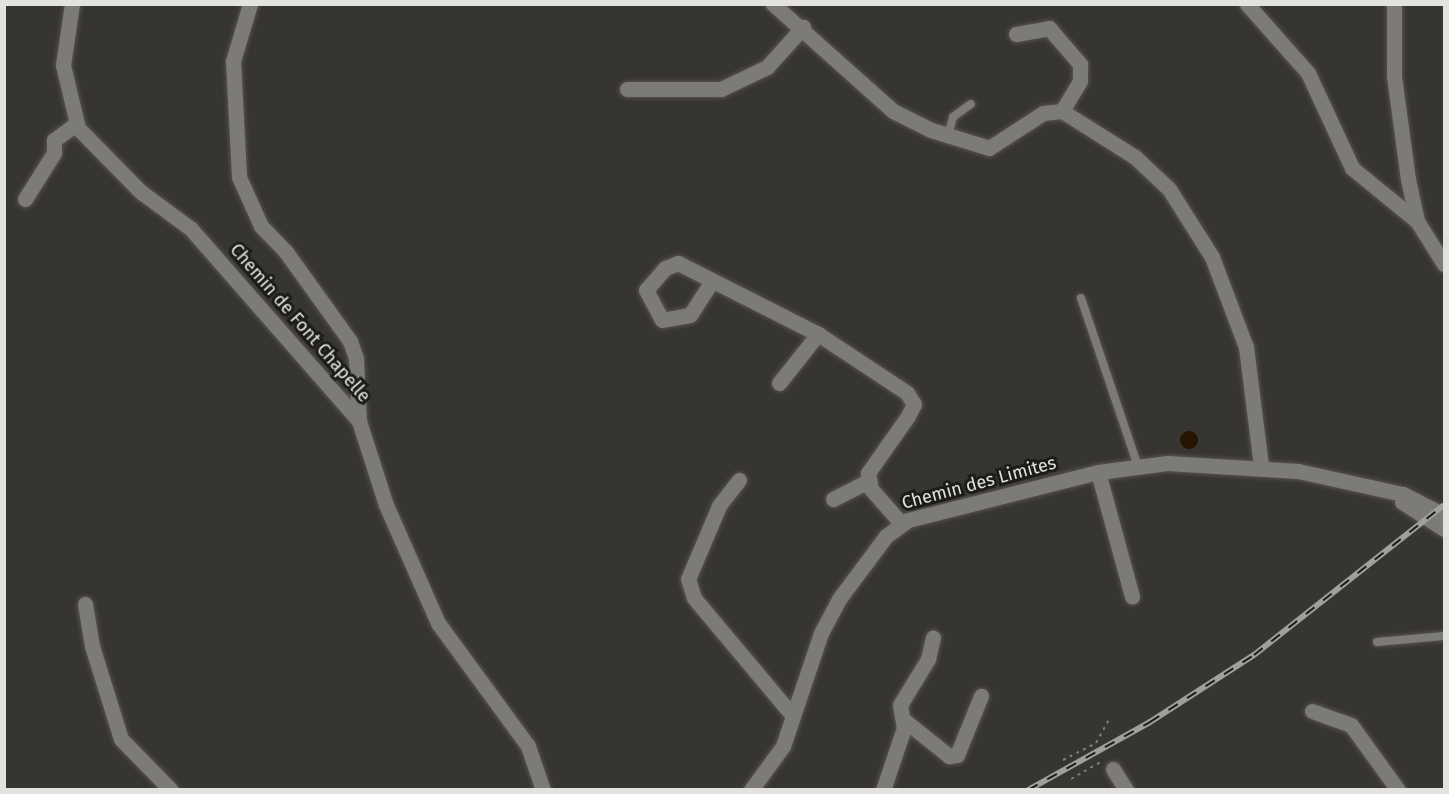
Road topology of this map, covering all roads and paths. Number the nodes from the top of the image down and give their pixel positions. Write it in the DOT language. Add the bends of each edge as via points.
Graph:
graph roads {
  1 [pos="72,4"];
  2 [pos="250,4"];
  3 [pos="1247,4"];
  4 [pos="1394,4"];
  5 [pos="773,5"];
  6 [pos="803,27"];
  7 [pos="1016,34"];
  8 [pos="627,89"];
  9 [pos="972,104"];
  10 [pos="1062,111"];
  11 [pos="76,124"];
  12 [pos="948,135"];
  13 [pos="25,199"];
  14 [pos="1418,221"];
  15 [pos="1444,264"];
  16 [pos="712,281"];
  17 [pos="1082,298"];
  18 [pos="818,334"];
  19 [pos="779,383"];
  20 [pos="359,421"];
  21 [pos="1138,466"];
  22 [pos="1262,466"];
  23 [pos="1098,472"];
  24 [pos="739,480"];
  25 [pos="868,481"];
  26 [pos="1372,488"];
  27 [pos="833,499"];
  28 [pos="1444,515"];
  29 [pos="901,523"];
  30 [pos="1444,528"];
  31 [pos="1132,596"];
  32 [pos="86,604"];
  33 [pos="1444,636"];
  34 [pos="933,638"];
  35 [pos="1377,642"];
  36 [pos="981,696"];
  37 [pos="1312,711"];
  38 [pos="793,716"];
  39 [pos="904,720"];
  40 [pos="1108,720"];
  41 [pos="1063,760"];
  42 [pos="1113,769"];
  43 [pos="1071,779"];
  44 [pos="171,789"];
  45 [pos="543,789"];
  46 [pos="751,789"];
  47 [pos="883,789"];
  48 [pos="1126,789"];
  49 [pos="1398,789"];
  1 -- 11 [label="street" via="63,65"];
  2 -- 20 [label="street" via="234,61 232,118 239,177 261,226 286,252 350,341 356,358"];
  3 -- 14 [label="street" via="1308,73 1352,168"];
  4 -- 14 [label="street" via="1394,76"];
  5 -- 6 [label="street"];
  6 -- 8 [label="street" via="767,67 721,89"];
  6 -- 12 [label="street" via="893,111"];
  7 -- 10 [label="street" via="1049,28 1080,64 1080,81"];
  9 -- 12 [label="lane" via="952,117"];
  10 -- 12 [label="street" via="1043,113 989,148"];
  10 -- 22 [label="street" via="1135,157 1193,220 1246,347"];
  11 -- 13 [label="street" via="54,140 54,153"];
  11 -- 20 [label="street, Chemin de Font Chapelle" via="141,192 191,229"];
  14 -- 15 [label="street"];
  16 -- 18 [label="street"];
  17 -- 21 [label="lane"];
  18 -- 19 [label="street"];
  18 -- 25 [label="street" via="907,393 914,404 874,461"];
  20 -- 45 [label="street, Chemin de Font Chapelle" via="386,504 438,623 528,746"];
  21 -- 22 [label="street, Chemin des Limites"];
  21 -- 23 [label="street, Chemin des Limites"];
  22 -- 26 [label="street, Chemin des Limites"];
  23 -- 29 [label="street, Chemin des Limites"];
  23 -- 31 [label="street"];
  24 -- 38 [label="street" via="719,506 688,579 694,598"];
  25 -- 27 [label="street"];
  25 -- 29 [label="street"];
  26 -- 28 [label="street, Chemin des Limites" via="1420,500"];
  26 -- 30 [label="street, Chemin des Limites"];
  29 -- 38 [label="street, Chemin des Limites" via="862,563 839,599"];
  32 -- 44 [label="street" via="92,646 121,739"];
  33 -- 35 [label="lane"];
  34 -- 39 [label="street" via="928,659 900,705"];
  36 -- 39 [label="street" via="957,755 949,756"];
  37 -- 49 [label="street" via="1351,724"];
  38 -- 46 [label="street, Chemin des Limites" via="783,746"];
  39 -- 47 [label="street"];
  40 -- 41 [label="path" via="1096,742"];
  42 -- 43 [label="path" via="1106,759"];
  42 -- 48 [label="street"];
}
